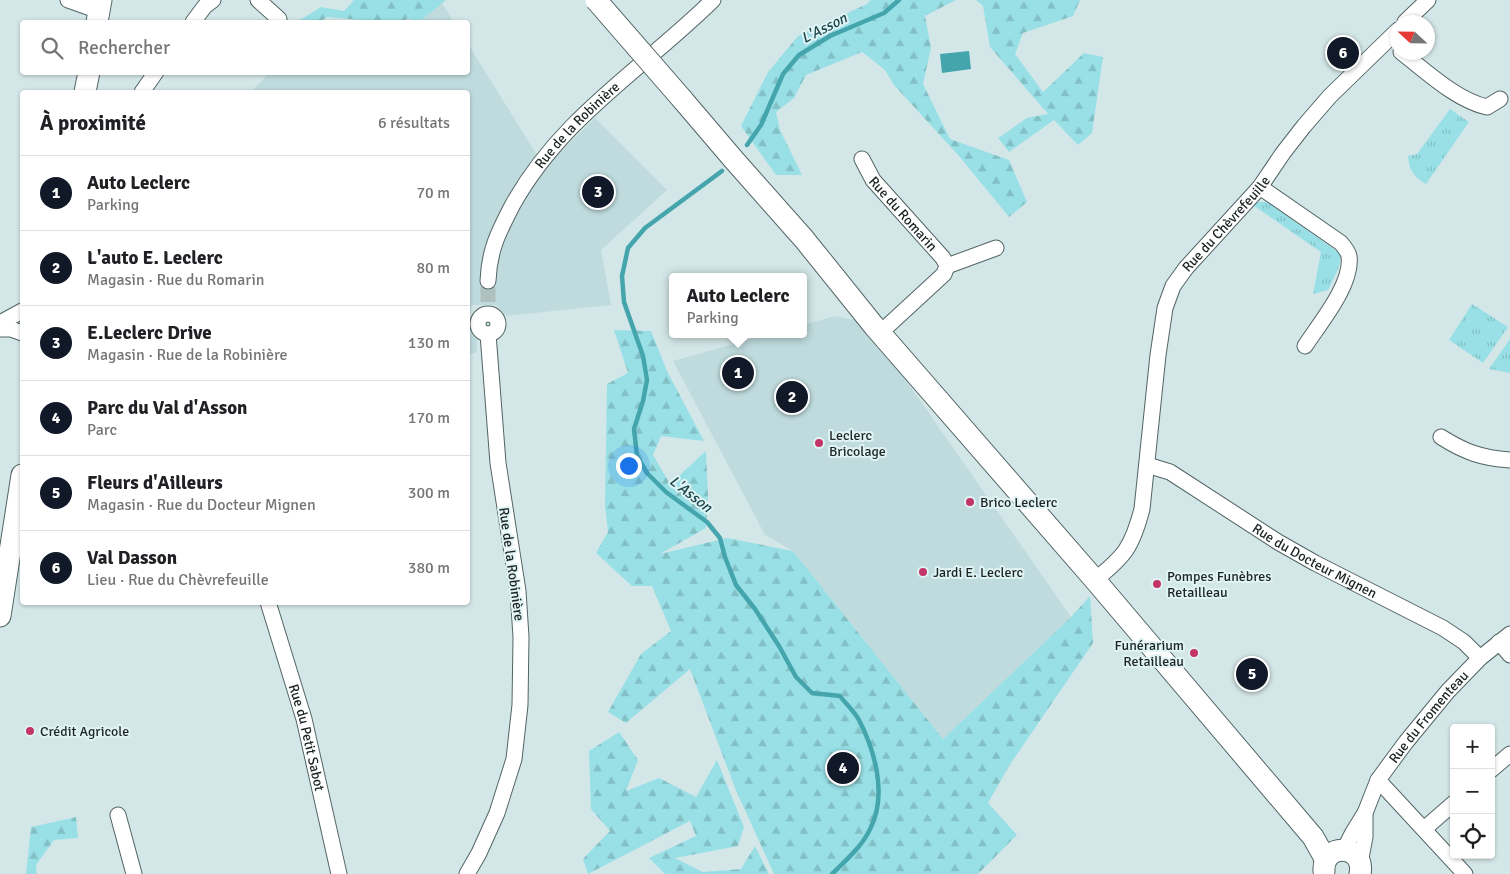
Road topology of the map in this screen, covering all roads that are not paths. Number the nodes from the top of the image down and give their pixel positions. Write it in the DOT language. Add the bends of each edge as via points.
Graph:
graph roads {
  1 [pos="68,0"];
  2 [pos="213,0"];
  3 [pos="258,0"];
  4 [pos="596,0"];
  5 [pos="713,0"];
  6 [pos="1428,0"];
  7 [pos="99,11"];
  8 [pos="1412,15"];
  9 [pos="279,19"];
  10 [pos="194,20"];
  11 [pos="1390,48"];
  12 [pos="1412,60"];
  13 [pos="88,75"];
  14 [pos="154,75"];
  15 [pos="85,90"];
  16 [pos="143,90"];
  17 [pos="1500,99"];
  18 [pos="862,159"];
  19 [pos="1260,187"];
  20 [pos="996,248"];
  21 [pos="947,266"];
  22 [pos="488,281"];
  23 [pos="20,312"];
  24 [pos="482,319"];
  25 [pos="0,323"];
  26 [pos="0,329"];
  27 [pos="20,332"];
  28 [pos="880,333"];
  29 [pos="1305,346"];
  30 [pos="1441,436"];
  31 [pos="1510,460"];
  32 [pos="1147,463"];
  33 [pos="20,489"];
  34 [pos="1095,580"];
  35 [pos="269,605"];
  36 [pos="0,616"];
  37 [pos="1504,638"];
  38 [pos="1510,655"];
  39 [pos="1480,658"];
  40 [pos="1510,754"];
  41 [pos="1492,769"];
  42 [pos="1378,780"];
  43 [pos="1450,806"];
  44 [pos="1365,813"];
  45 [pos="118,815"];
  46 [pos="1424,829"];
  47 [pos="1338,864"];
  48 [pos="134,874"];
  49 [pos="339,874"];
  50 [pos="467,874"];
  51 [pos="1465,874"];
  1 -- 7 [label="street"];
  2 -- 10 [label="street"];
  3 -- 9 [label="street"];
  4 -- 28 [label="main road, bridge" via="804,239"];
  5 -- 22 [label="street, Rue de la Robinière" via="590,108 543,158 498,232"];
  6 -- 8 [label="street"];
  11 -- 19 [label="street, Rue du Chèvrefeuille" via="1330,96 1282,153"];
  12 -- 17 [label="street" via="1474,104 1487,107"];
  13 -- 15 [label="main road"];
  14 -- 16 [label="street"];
  18 -- 21 [label="street, Rue du Romarin" via="873,180"];
  19 -- 29 [label="street" via="1326,231 1349,254 1349,267 1341,290"];
  19 -- 32 [label="street, Rue du Chèvrefeuille" via="1173,286 1160,336"];
  20 -- 21 [label="street"];
  21 -- 28 [label="street" via="944,274"];
  23 -- 25 [label="street"];
  24 -- 50 [label="street, Rue de la Robinière" via="498,463 518,591 520,705 514,759 497,813"];
  26 -- 27 [label="street"];
  28 -- 34 [label="main road"];
  30 -- 31 [label="street" via="1473,455"];
  32 -- 34 [label="street" via="1136,531 1125,553"];
  32 -- 39 [label="street, Rue du Docteur Mignen" via="1170,472 1315,563 1443,628"];
  33 -- 36 [label="main road"];
  34 -- 47 [label="main road"];
  35 -- 49 [label="street, Rue du Petit Sabot" via="304,719"];
  37 -- 38 [label="street"];
  37 -- 39 [label="street, Rue du Fromenteau"];
  39 -- 42 [label="street, Rue du Fromenteau" via="1448,691"];
  40 -- 41 [label="street"];
  42 -- 44 [label="street, Rue du Fromenteau"];
  42 -- 46 [label="street"];
  43 -- 46 [label="street"];
  44 -- 47 [label="street, Rue du Fromenteau"];
  44 -- 47 [label="street, Rue du Fromenteau" via="1365,837"];
  45 -- 48 [label="street"];
  46 -- 51 [label="street"];
}
